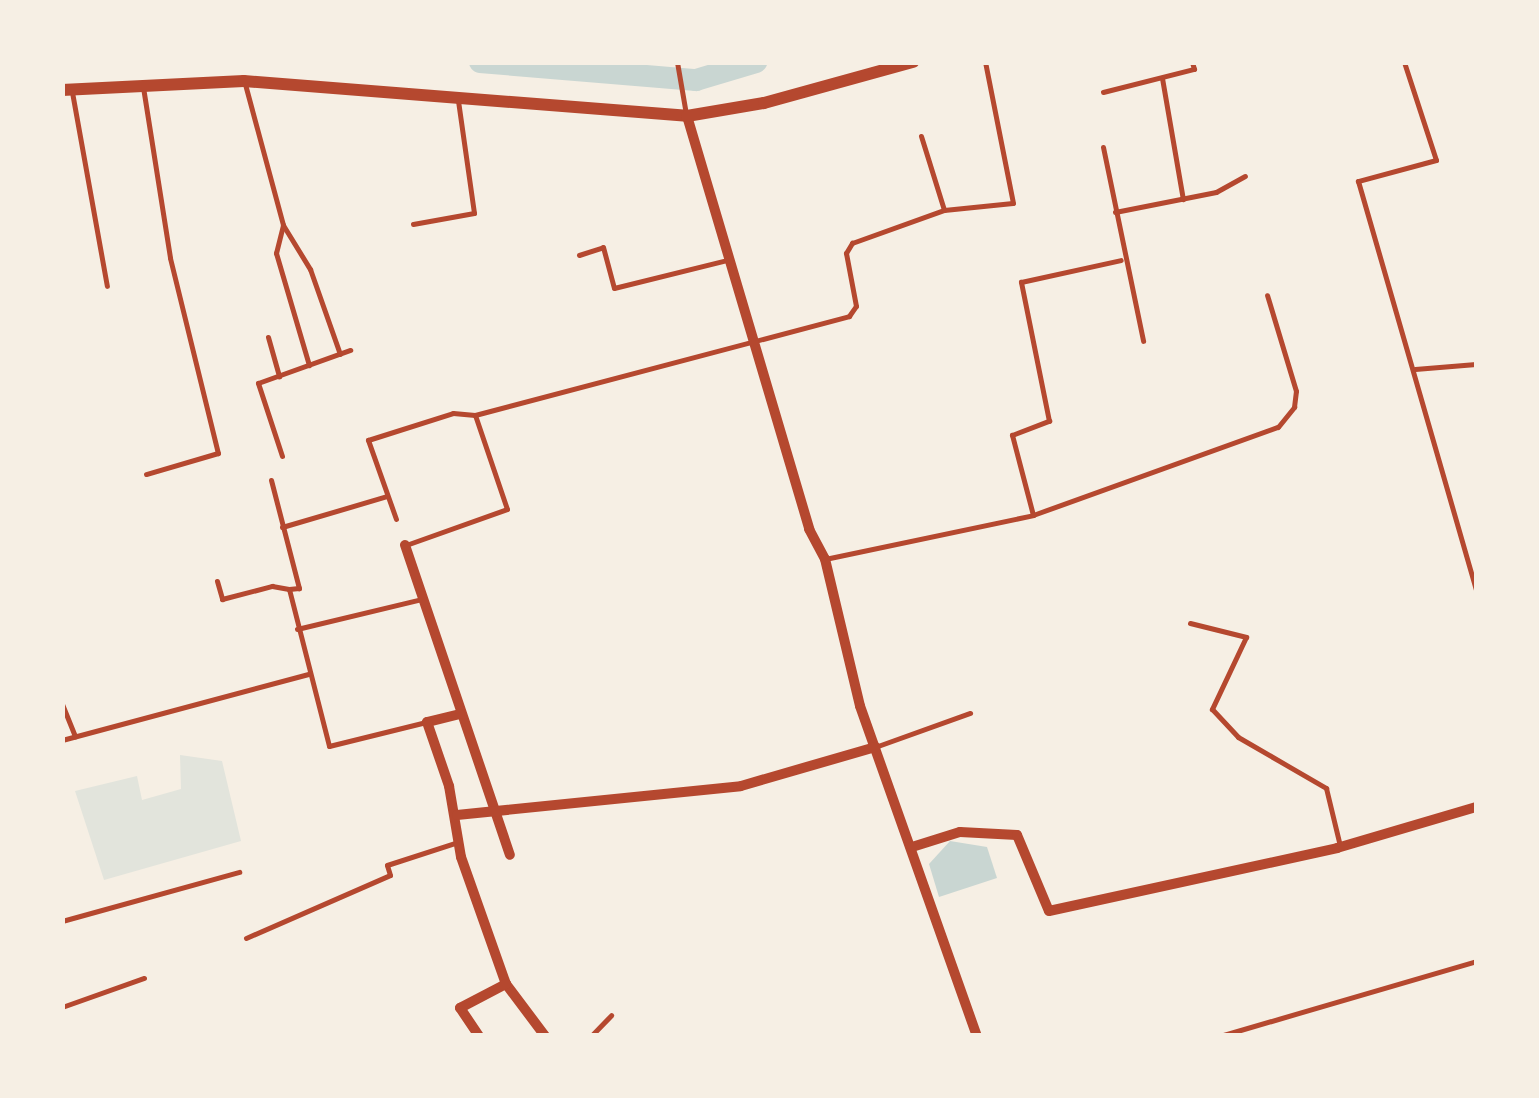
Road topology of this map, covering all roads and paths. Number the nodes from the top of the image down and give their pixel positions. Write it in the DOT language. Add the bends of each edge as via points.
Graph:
graph roads {
  1 [pos="677,62"];
  2 [pos="912,62"];
  3 [pos="984,62"];
  4 [pos="1192,62"];
  5 [pos="1404,62"];
  6 [pos="1162,78"];
  7 [pos="244,81"];
  8 [pos="142,84"];
  9 [pos="67,89"];
  10 [pos="1103,92"];
  11 [pos="458,93"];
  12 [pos="686,116"];
  13 [pos="922,136"];
  14 [pos="1103,147"];
  15 [pos="1246,176"];
  16 [pos="1183,199"];
  17 [pos="944,210"];
  18 [pos="1115,212"];
  19 [pos="413,224"];
  20 [pos="283,225"];
  21 [pos="579,254"];
  22 [pos="728,260"];
  23 [pos="1122,260"];
  24 [pos="107,286"];
  25 [pos="1267,295"];
  26 [pos="268,337"];
  27 [pos="750,339"];
  28 [pos="1143,341"];
  29 [pos="350,350"];
  30 [pos="340,354"];
  31 [pos="1476,364"];
  32 [pos="309,365"];
  33 [pos="1414,369"];
  34 [pos="279,376"];
  35 [pos="475,415"];
  36 [pos="282,456"];
  37 [pos="146,474"];
  38 [pos="271,480"];
  39 [pos="388,496"];
  40 [pos="1033,515"];
  41 [pos="396,519"];
  42 [pos="282,526"];
  43 [pos="405,545"];
  44 [pos="826,559"];
  45 [pos="216,580"];
  46 [pos="1476,589"];
  47 [pos="288,590"];
  48 [pos="422,599"];
  49 [pos="1190,623"];
  50 [pos="297,629"];
  51 [pos="308,674"];
  52 [pos="1476,684"];
  53 [pos="62,704"];
  54 [pos="970,712"];
  55 [pos="460,714"];
  56 [pos="1476,717"];
  57 [pos="427,722"];
  58 [pos="74,737"];
  59 [pos="62,740"];
  60 [pos="875,746"];
  61 [pos="1476,806"];
  62 [pos="457,815"];
  63 [pos="494,816"];
  64 [pos="458,842"];
  65 [pos="1340,846"];
  66 [pos="912,847"];
  67 [pos="510,855"];
  68 [pos="239,872"];
  69 [pos="62,921"];
  70 [pos="246,938"];
  71 [pos="1476,961"];
  72 [pos="144,978"];
  73 [pos="506,984"];
  74 [pos="62,1007"];
  75 [pos="611,1014"];
  76 [pos="478,1036"];
  77 [pos="545,1036"];
  78 [pos="592,1036"];
  79 [pos="977,1036"];
  80 [pos="1220,1036"];
  1 -- 12 [label="lane"];
  2 -- 12 [label="street" via="764,103"];
  3 -- 17 [label="lane" via="1014,200"];
  4 -- 6 [label="lane" via="1194,68"];
  5 -- 33 [label="lane" via="1436,160 1358,180"];
  6 -- 10 [label="lane"];
  6 -- 16 [label="lane"];
  7 -- 8 [label="street"];
  7 -- 11 [label="street"];
  7 -- 20 [label="lane"];
  8 -- 9 [label="street"];
  8 -- 37 [label="lane" via="170,258 218,453"];
  9 -- 24 [label="lane"];
  11 -- 12 [label="street"];
  11 -- 19 [label="lane" via="474,213"];
  12 -- 22 [label="street"];
  13 -- 17 [label="lane"];
  14 -- 18 [label="lane"];
  15 -- 16 [label="lane"];
  16 -- 18 [label="lane"];
  17 -- 27 [label="lane" via="847,248 856,306 849,316"];
  18 -- 23 [label="lane"];
  20 -- 30 [label="lane" via="310,270"];
  20 -- 32 [label="lane" via="276,254"];
  21 -- 22 [label="lane" via="603,248 614,288"];
  22 -- 27 [label="street"];
  23 -- 28 [label="lane"];
  23 -- 40 [label="lane" via="1022,282 1049,421 1012,436"];
  25 -- 40 [label="lane" via="1296,391 1294,407 1278,427"];
  26 -- 34 [label="lane"];
  27 -- 35 [label="lane"];
  27 -- 44 [label="street" via="809,529"];
  29 -- 30 [label="lane"];
  30 -- 32 [label="lane"];
  31 -- 33 [label="lane"];
  32 -- 34 [label="lane"];
  33 -- 46 [label="lane"];
  34 -- 36 [label="lane" via="258,384"];
  35 -- 39 [label="lane" via="453,413 368,440"];
  35 -- 43 [label="lane" via="507,509"];
  38 -- 42 [label="lane"];
  39 -- 41 [label="lane"];
  39 -- 42 [label="lane"];
  40 -- 44 [label="lane"];
  42 -- 47 [label="lane" via="298,588"];
  43 -- 48 [label="street"];
  44 -- 60 [label="street"];
  45 -- 47 [label="lane" via="222,598 272,586"];
  47 -- 50 [label="lane"];
  48 -- 50 [label="lane"];
  48 -- 55 [label="street"];
  49 -- 65 [label="lane" via="1246,637 1212,709 1238,737 1326,788"];
  50 -- 51 [label="lane"];
  51 -- 57 [label="lane" via="329,746"];
  51 -- 58 [label="lane"];
  52 -- 56 [label="lane"];
  53 -- 58 [label="lane"];
  54 -- 60 [label="lane"];
  55 -- 57 [label="street"];
  55 -- 63 [label="street"];
  57 -- 62 [label="street"];
  58 -- 59 [label="lane"];
  60 -- 63 [label="street" via="741,786"];
  60 -- 66 [label="street"];
  61 -- 65 [label="street"];
  62 -- 63 [label="street"];
  62 -- 64 [label="street"];
  63 -- 67 [label="street"];
  64 -- 70 [label="lane" via="386,865 390,875"];
  64 -- 73 [label="street"];
  65 -- 66 [label="street" via="1050,911 1017,835 960,832"];
  66 -- 79 [label="street"];
  68 -- 69 [label="lane"];
  71 -- 80 [label="lane"];
  72 -- 74 [label="lane"];
  73 -- 76 [label="street" via="460,1008"];
  73 -- 77 [label="street"];
  75 -- 78 [label="lane"];
}
